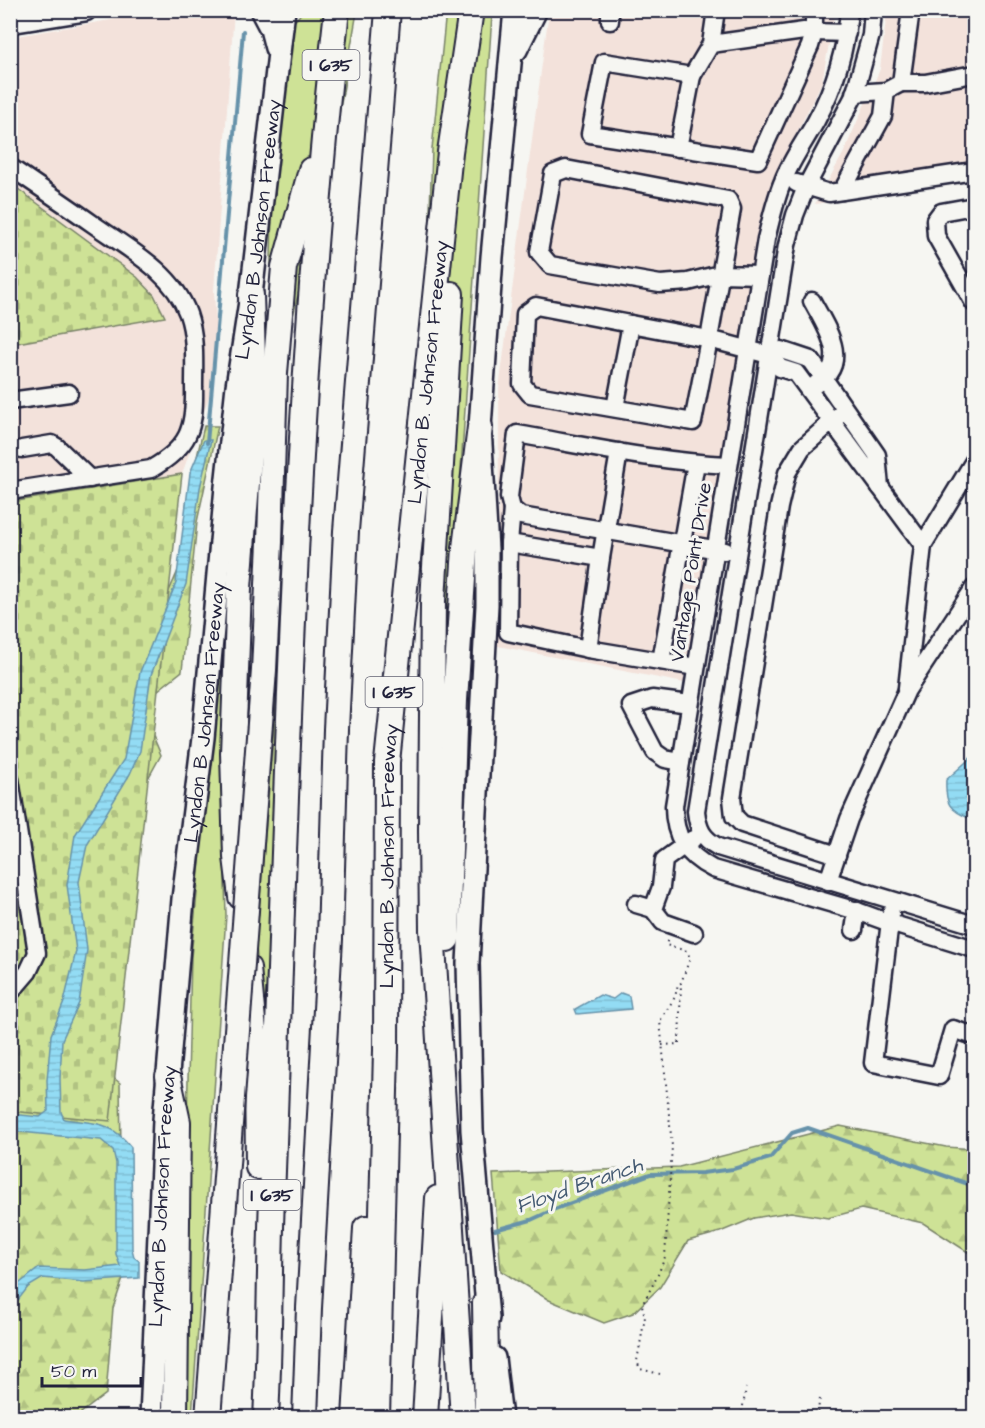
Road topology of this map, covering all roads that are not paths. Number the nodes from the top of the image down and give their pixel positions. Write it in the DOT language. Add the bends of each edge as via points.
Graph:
graph roads {
  1 [pos="85,10"];
  2 [pos="261,10"];
  3 [pos="284,10"];
  4 [pos="338,10"];
  5 [pos="388,10"];
  6 [pos="471,10"];
  7 [pos="515,10"];
  8 [pos="537,10"];
  9 [pos="716,10"];
  10 [pos="814,10"];
  11 [pos="849,10"];
  12 [pos="873,10"];
  13 [pos="911,10"];
  14 [pos="12,23"];
  15 [pos="814,32"];
  16 [pos="847,33"];
  17 [pos="711,44"];
  18 [pos="278,59"];
  19 [pos="510,61"];
  20 [pos="975,74"];
  21 [pos="693,76"];
  22 [pos="893,87"];
  23 [pos="854,93"];
  24 [pos="325,118"];
  25 [pos="678,148"];
  26 [pos="10,154"];
  27 [pos="10,166"];
  28 [pos="975,171"];
  29 [pos="784,179"];
  30 [pos="30,180"];
  31 [pos="806,187"];
  32 [pos="842,191"];
  33 [pos="975,206"];
  34 [pos="720,274"];
  35 [pos="760,275"];
  36 [pos="251,295"];
  37 [pos="812,301"];
  38 [pos="975,303"];
  39 [pos="631,324"];
  40 [pos="709,339"];
  41 [pos="747,351"];
  42 [pos="769,355"];
  43 [pos="824,380"];
  44 [pos="808,389"];
  45 [pos="69,393"];
  46 [pos="10,401"];
  47 [pos="615,408"];
  48 [pos="838,416"];
  49 [pos="480,427"];
  50 [pos="22,449"];
  51 [pos="619,452"];
  52 [pos="975,461"];
  53 [pos="696,463"];
  54 [pos="729,465"];
  55 [pos="90,479"];
  56 [pos="10,491"];
  57 [pos="512,509"];
  58 [pos="606,530"];
  59 [pos="509,543"];
  60 [pos="681,544"];
  61 [pos="923,545"];
  62 [pos="716,549"];
  63 [pos="738,553"];
  64 [pos="601,558"];
  65 [pos="975,588"];
  66 [pos="588,649"];
  67 [pos="661,661"];
  68 [pos="696,667"];
  69 [pos="907,690"];
  70 [pos="690,704"];
  71 [pos="681,762"];
  72 [pos="10,779"];
  73 [pos="701,833"];
  74 [pos="684,845"];
  75 [pos="837,855"];
  76 [pos="828,881"];
  77 [pos="893,900"];
  78 [pos="636,904"];
  79 [pos="653,909"];
  80 [pos="857,911"];
  81 [pos="890,923"];
  82 [pos="975,925"];
  83 [pos="854,930"];
  84 [pos="694,933"];
  85 [pos="975,949"];
  86 [pos="10,993"];
  87 [pos="975,1036"];
  88 [pos="168,1076"];
  89 [pos="171,1121"];
  90 [pos="486,1304"];
  91 [pos="261,1372"];
  92 [pos="368,1379"];
  93 [pos="151,1418"];
  94 [pos="175,1418"];
  95 [pos="208,1418"];
  96 [pos="254,1418"];
  97 [pos="266,1418"];
  98 [pos="305,1418"];
  99 [pos="356,1418"];
  100 [pos="377,1418"];
  101 [pos="424,1418"];
  102 [pos="463,1418"];
  103 [pos="487,1418"];
  104 [pos="501,1418"];
  1 -- 14 [label="main road"];
  2 -- 18 [label="main road" via="271,29"];
  3 -- 18 [label="main road, Lyndon B Johnson Freeway"];
  4 -- 24 [label="highway, I 635"];
  5 -- 98 [label="highway" via="346,531"];
  6 -- 92 [label="highway, Lyndon B. Johnson Freeway / I 635" via="450,152 387,762 385,1113"];
  6 -- 102 [label="highway" via="433,601 432,930"];
  7 -- 19 [label="main road"];
  8 -- 19 [label="main road"];
  9 -- 17 [label="street"];
  10 -- 15 [label="street"];
  11 -- 16 [label="street, Vantage Point Drive"];
  12 -- 23 [label="street" via="871,35"];
  13 -- 22 [label="street"];
  15 -- 16 [label="street"];
  15 -- 17 [label="street"];
  15 -- 25 [label="street" via="758,160"];
  16 -- 29 [label="street, Vantage Point Drive" via="832,86"];
  17 -- 21 [label="street"];
  18 -- 36 [label="main road, Lyndon B Johnson Freeway"];
  19 -- 49 [label="main road"];
  20 -- 22 [label="street"];
  21 -- 25 [label="street"];
  21 -- 25 [label="street" via="604,62 590,134"];
  22 -- 23 [label="street"];
  22 -- 32 [label="street" via="887,109"];
  23 -- 31 [label="street"];
  24 -- 91 [label="highway, I 635" via="298,493 271,1225"];
  24 -- 95 [label="highway, bridge" via="284,267 275,373 264,670"];
  26 -- 30 [label="street"];
  27 -- 30 [label="street"];
  28 -- 32 [label="street"];
  29 -- 31 [label="street"];
  29 -- 35 [label="street, Vantage Point Drive" via="773,208"];
  30 -- 55 [label="street" via="165,278 183,303 191,327 195,408 185,441 151,470"];
  31 -- 32 [label="street" via="829,193"];
  31 -- 42 [label="street" via="788,245"];
  33 -- 38 [label="street" via="941,212 935,220 936,237"];
  34 -- 34 [label="street" via="732,209 728,200 566,169 552,174 539,252 550,264 660,284"];
  34 -- 35 [label="street"];
  34 -- 40 [label="street"];
  35 -- 41 [label="street, Vantage Point Drive"];
  36 -- 88 [label="main road, Lyndon B Johnson Freeway" via="226,487"];
  36 -- 91 [label="highway" via="254,391 239,588 233,753 236,857 257,1063"];
  37 -- 43 [label="street" via="835,349"];
  39 -- 40 [label="street"];
  39 -- 47 [label="street"];
  39 -- 47 [label="street" via="536,306 525,314 522,384 530,394"];
  40 -- 41 [label="street"];
  40 -- 47 [label="street" via="693,422"];
  41 -- 42 [label="street"];
  41 -- 54 [label="street, Vantage Point Drive"];
  42 -- 43 [label="street" via="781,350 811,360"];
  42 -- 44 [label="street" via="780,368 796,373"];
  42 -- 63 [label="street"];
  43 -- 44 [label="street"];
  43 -- 48 [label="street"];
  44 -- 48 [label="street"];
  45 -- 46 [label="street"];
  48 -- 61 [label="street" via="877,455 880,487"];
  48 -- 75 [label="street" via="802,448 787,473 732,798 734,816 742,824"];
  49 -- 90 [label="main road" via="487,605 470,896 469,1028 472,1130"];
  49 -- 101 [label="highway" via="465,548 455,700 440,1153"];
  50 -- 55 [label="street" via="52,444"];
  51 -- 53 [label="street"];
  51 -- 57 [label="street" via="517,434 509,497"];
  51 -- 58 [label="street"];
  52 -- 61 [label="street"];
  53 -- 54 [label="street"];
  53 -- 60 [label="street"];
  54 -- 62 [label="street, Vantage Point Drive"];
  55 -- 56 [label="street"];
  57 -- 58 [label="street" via="521,516"];
  57 -- 59 [label="street"];
  58 -- 60 [label="street"];
  58 -- 64 [label="street"];
  59 -- 64 [label="street"];
  59 -- 66 [label="street" via="508,632"];
  60 -- 62 [label="street"];
  60 -- 67 [label="street"];
  61 -- 69 [label="street"];
  62 -- 63 [label="street"];
  62 -- 68 [label="street, Vantage Point Drive"];
  63 -- 73 [label="street" via="696,812"];
  64 -- 66 [label="street"];
  65 -- 69 [label="street"];
  66 -- 67 [label="street"];
  67 -- 68 [label="street"];
  68 -- 70 [label="street, Vantage Point Drive"];
  69 -- 75 [label="street" via="849,819"];
  70 -- 71 [label="street, Vantage Point Drive"];
  70 -- 71 [label="street" via="652,699 631,706 655,752 664,759"];
  71 -- 74 [label="street, Vantage Point Drive" via="674,820"];
  72 -- 86 [label="street" via="37,952 28,972"];
  73 -- 74 [label="street"];
  73 -- 76 [label="street" via="718,847"];
  74 -- 79 [label="street" via="664,860"];
  74 -- 80 [label="street, Vantage Point Drive" via="692,856 713,869"];
  75 -- 76 [label="street"];
  76 -- 77 [label="street"];
  77 -- 81 [label="street"];
  77 -- 82 [label="street"];
  78 -- 79 [label="street"];
  79 -- 84 [label="street" via="663,922"];
  80 -- 81 [label="street, Vantage Point Drive"];
  80 -- 83 [label="street"];
  81 -- 85 [label="street, Vantage Point Drive"];
  81 -- 87 [label="street" via="873,1063 939,1076 953,1029"];
  88 -- 89 [label="highway"];
  89 -- 93 [label="main road, Lyndon B Johnson Freeway"];
  89 -- 94 [label="highway"];
  90 -- 103 [label="highway"];
  90 -- 104 [label="main road"];
  91 -- 96 [label="highway"];
  91 -- 97 [label="highway, I 635"];
  92 -- 99 [label="highway"];
  92 -- 100 [label="highway, Lyndon B. Johnson Freeway / I 635"];
}
